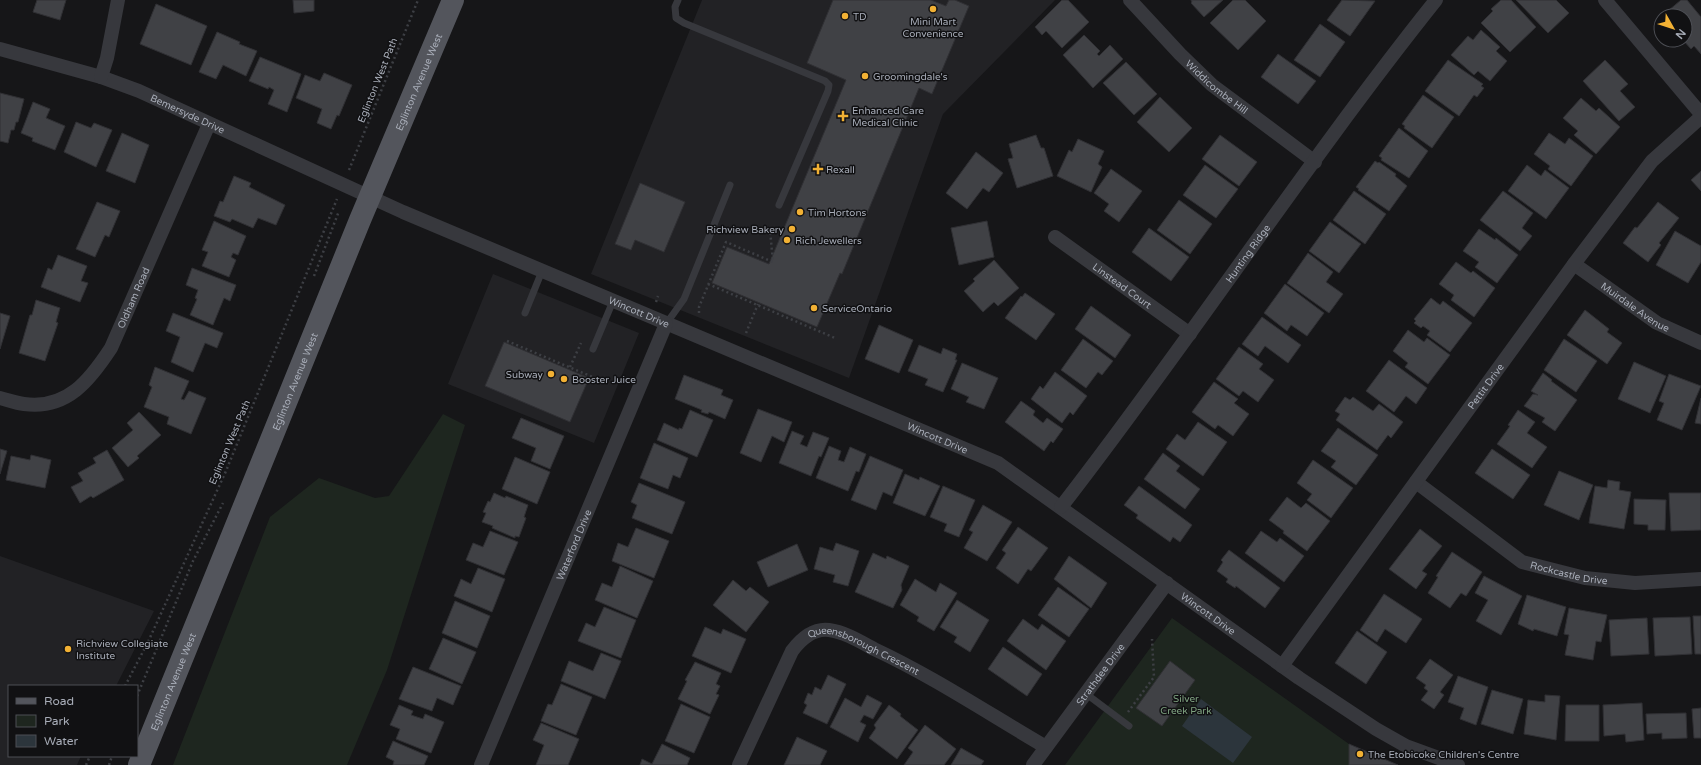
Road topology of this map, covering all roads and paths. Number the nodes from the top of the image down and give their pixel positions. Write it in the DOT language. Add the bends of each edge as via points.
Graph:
graph roads {
  1 [pos="118,0"];
  2 [pos="418,0"];
  3 [pos="453,0"];
  4 [pos="678,0"];
  5 [pos="1130,0"];
  6 [pos="1436,0"];
  7 [pos="1605,0"];
  8 [pos="0,49"];
  9 [pos="101,77"];
  10 [pos="1701,116"];
  11 [pos="209,124"];
  12 [pos="1314,162"];
  13 [pos="350,167"];
  14 [pos="730,185"];
  15 [pos="370,196"];
  16 [pos="337,199"];
  17 [pos="779,205"];
  18 [pos="339,212"];
  19 [pos="770,230"];
  20 [pos="1055,237"];
  21 [pos="1574,264"];
  22 [pos="542,271"];
  23 [pos="314,278"];
  24 [pos="708,284"];
  25 [pos="658,296"];
  26 [pos="613,301"];
  27 [pos="655,303"];
  28 [pos="758,304"];
  29 [pos="524,313"];
  30 [pos="699,313"];
  31 [pos="666,324"];
  32 [pos="746,333"];
  33 [pos="1190,334"];
  34 [pos="835,338"];
  35 [pos="507,341"];
  36 [pos="1701,343"];
  37 [pos="593,349"];
  38 [pos="595,378"];
  39 [pos="0,398"];
  40 [pos="1416,482"];
  41 [pos="226,498"];
  42 [pos="1061,507"];
  43 [pos="1701,579"];
  44 [pos="1167,583"];
  45 [pos="1152,639"];
  46 [pos="1282,666"];
  47 [pos="126,685"];
  48 [pos="1086,693"];
  49 [pos="138,694"];
  50 [pos="1122,720"];
  51 [pos="1129,726"];
  52 [pos="1046,748"];
  53 [pos="140,765"];
  54 [pos="481,765"];
  55 [pos="739,765"];
  56 [pos="1033,765"];
  57 [pos="1458,765"];
  1 -- 9 [label="street"];
  2 -- 13 [label="path, Eglinton West Path"];
  3 -- 15 [label="main road, Eglinton Avenue West"];
  4 -- 17 [label="lane" via="675,7 676,18 684,24 792,67 829,86"];
  5 -- 12 [label="street, Widdicombe Hill" via="1212,85"];
  6 -- 12 [label="street, Hunting Ridge"];
  7 -- 10 [label="street"];
  8 -- 9 [label="street, Bemersyde Drive"];
  9 -- 11 [label="street, Bemersyde Drive" via="139,91"];
  10 -- 21 [label="street, Pettit Drive" via="1652,161"];
  11 -- 15 [label="street, Bemersyde Drive"];
  11 -- 39 [label="street, Oldham Road" via="111,348 100,365 88,379 60,401 24,404"];
  12 -- 33 [label="street, Hunting Ridge"];
  14 -- 31 [label="lane" via="684,299"];
  15 -- 22 [label="street, Wincott Drive"];
  15 -- 53 [label="main road, Eglinton Avenue West"];
  16 -- 47 [label="path, Eglinton West Path" via="226,471 148,642"];
  18 -- 23 [label="path"];
  19 -- 24 [label="path" via="773,262 726,242"];
  20 -- 33 [label="street, Linstead Court"];
  21 -- 36 [label="street, Muirdale Avenue" via="1657,324"];
  21 -- 40 [label="street, Pettit Drive"];
  22 -- 26 [label="street, Wincott Drive"];
  22 -- 29 [label="lane"];
  24 -- 28 [label="path"];
  24 -- 30 [label="path"];
  25 -- 27 [label="path"];
  26 -- 31 [label="street, Wincott Drive"];
  26 -- 37 [label="lane"];
  28 -- 32 [label="path"];
  28 -- 34 [label="path"];
  31 -- 42 [label="street, Wincott Drive" via="998,464"];
  31 -- 54 [label="street, Waterford Drive"];
  33 -- 42 [label="street, Hunting Ridge"];
  35 -- 38 [label="path"];
  40 -- 43 [label="street, Rockcastle Drive" via="1522,562 1585,578 1635,583"];
  40 -- 46 [label="street, Pettit Drive"];
  41 -- 49 [label="path" via="193,561"];
  42 -- 44 [label="street, Wincott Drive"];
  44 -- 46 [label="street, Wincott Drive"];
  44 -- 48 [label="street, Strathdee Drive"];
  45 -- 50 [label="path" via="1154,677"];
  46 -- 57 [label="street, Wincott Drive" via="1406,746"];
  48 -- 50 [label="lane"];
  48 -- 52 [label="street, Strathdee Drive"];
  50 -- 51 [label="lane"];
  52 -- 55 [label="street, Queensborough Crescent" via="906,664 844,634 829,630 814,632 800,640 792,651"];
  52 -- 56 [label="street, Strathdee Drive"];
}
